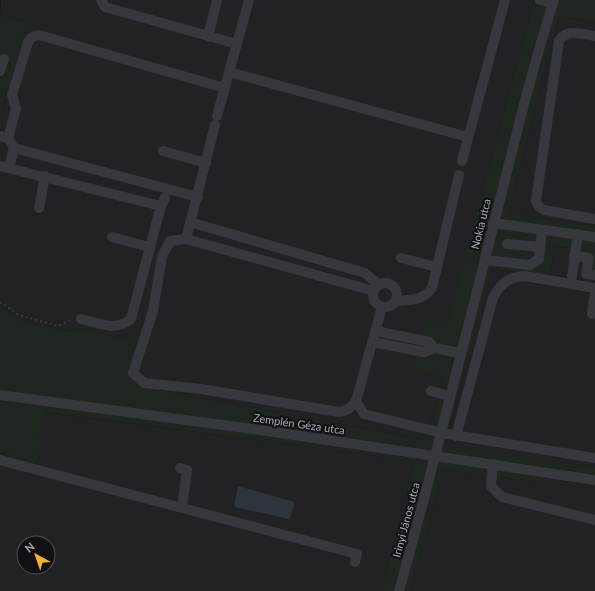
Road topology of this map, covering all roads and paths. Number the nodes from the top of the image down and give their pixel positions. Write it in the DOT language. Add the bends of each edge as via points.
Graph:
graph roads {
  1 [pos="101,0"];
  2 [pos="217,0"];
  3 [pos="249,0"];
  4 [pos="505,0"];
  5 [pos="540,0"];
  6 [pos="553,1"];
  7 [pos="595,36"];
  8 [pos="208,37"];
  9 [pos="237,44"];
  10 [pos="4,59"];
  11 [pos="0,72"];
  12 [pos="229,72"];
  13 [pos="225,88"];
  14 [pos="4,137"];
  15 [pos="468,137"];
  16 [pos="14,148"];
  17 [pos="164,151"];
  18 [pos="462,161"];
  19 [pos="206,163"];
  20 [pos="5,167"];
  21 [pos="459,175"];
  22 [pos="45,176"];
  23 [pos="198,197"];
  24 [pos="39,208"];
  25 [pos="595,219"];
  26 [pos="190,222"];
  27 [pos="493,223"];
  28 [pos="542,230"];
  29 [pos="578,234"];
  30 [pos="112,237"];
  31 [pos="595,237"];
  32 [pos="186,239"];
  33 [pos="508,244"];
  34 [pos="149,247"];
  35 [pos="540,247"];
  36 [pos="574,256"];
  37 [pos="308,257"];
  38 [pos="401,258"];
  39 [pos="592,258"];
  40 [pos="485,260"];
  41 [pos="437,267"];
  42 [pos="305,272"];
  43 [pos="595,275"];
  44 [pos="571,284"];
  45 [pos="376,288"];
  46 [pos="595,288"];
  47 [pos="595,292"];
  48 [pos="396,301"];
  49 [pos="0,302"];
  50 [pos="382,307"];
  51 [pos="592,314"];
  52 [pos="81,319"];
  53 [pos="376,331"];
  54 [pos="372,342"];
  55 [pos="434,348"];
  56 [pos="460,353"];
  57 [pos="431,390"];
  58 [pos="0,394"];
  59 [pos="450,396"];
  60 [pos="356,401"];
  61 [pos="442,433"];
  62 [pos="456,436"];
  63 [pos="436,455"];
  64 [pos="595,458"];
  65 [pos="0,460"];
  66 [pos="493,464"];
  67 [pos="180,468"];
  68 [pos="595,480"];
  69 [pos="182,508"];
  70 [pos="595,520"];
  71 [pos="355,562"];
  72 [pos="399,591"];
  1 -- 8 [label="street" via="105,7"];
  2 -- 8 [label="street"];
  3 -- 9 [label="street"];
  4 -- 15 [label="street"];
  5 -- 6 [label="street"];
  6 -- 27 [label="street, Nokia utca"];
  7 -- 25 [label="street" via="568,32 562,35 559,41 536,201 544,210"];
  8 -- 9 [label="street"];
  9 -- 12 [label="street"];
  10 -- 11 [label="street"];
  12 -- 13 [label="street"];
  12 -- 15 [label="street"];
  13 -- 14 [label="street" via="39,35 32,37 28,42 12,95 16,109"];
  13 -- 19 [label="street"];
  14 -- 16 [label="street"];
  15 -- 18 [label="street"];
  16 -- 20 [label="street"];
  16 -- 23 [label="street"];
  17 -- 19 [label="street"];
  19 -- 23 [label="street"];
  20 -- 22 [label="street"];
  21 -- 41 [label="street"];
  22 -- 24 [label="street"];
  22 -- 34 [label="street" via="163,202"];
  23 -- 26 [label="street"];
  26 -- 32 [label="street"];
  26 -- 37 [label="street"];
  27 -- 28 [label="street"];
  27 -- 40 [label="street, Nokia utca"];
  28 -- 29 [label="street"];
  28 -- 35 [label="street"];
  29 -- 31 [label="street"];
  29 -- 36 [label="street"];
  30 -- 34 [label="street"];
  32 -- 42 [label="street"];
  32 -- 60 [label="street" via="170,241 162,257 153,311 133,373 144,383 201,389 339,412 347,410"];
  33 -- 35 [label="street"];
  34 -- 52 [label="street" via="131,319 113,327"];
  35 -- 40 [label="street" via="538,259 530,265"];
  36 -- 39 [label="street"];
  36 -- 44 [label="street"];
  37 -- 42 [label="street"];
  37 -- 45 [label="street" via="365,273"];
  38 -- 41 [label="street"];
  39 -- 43 [label="street" via="586,274"];
  40 -- 56 [label="street, Nokia utca"];
  41 -- 48 [label="street" via="429,293 420,299"];
  42 -- 45 [label="street"];
  44 -- 46 [label="street"];
  44 -- 62 [label="street" via="515,276 499,287 493,298"];
  45 -- 48 [label="street" via="386,284 393,287 397,293"];
  45 -- 50 [label="street" via="373,295 375,303"];
  47 -- 51 [label="street"];
  48 -- 50 [label="street" via="390,306"];
  49 -- 52 [label="path" via="19,315 58,326 74,319"];
  50 -- 53 [label="street"];
  53 -- 54 [label="street"];
  53 -- 55 [label="street" via="429,342"];
  54 -- 55 [label="street" via="424,352"];
  54 -- 60 [label="street"];
  55 -- 56 [label="street"];
  56 -- 59 [label="street, Nokia utca"];
  57 -- 59 [label="street"];
  58 -- 63 [label="street, Zemplén Géza utca"];
  59 -- 61 [label="street, Nokia utca"];
  60 -- 61 [label="street" via="364,414"];
  61 -- 62 [label="street"];
  61 -- 63 [label="street, Nokia utca"];
  62 -- 64 [label="street"];
  63 -- 66 [label="street, Zemplén Géza utca"];
  63 -- 72 [label="street, Irinyi János utca"];
  65 -- 69 [label="street"];
  66 -- 68 [label="street, Zemplén Géza utca"];
  66 -- 70 [label="street" via="491,486 502,497"];
  67 -- 69 [label="street" via="187,470"];
  69 -- 71 [label="street" via="358,554"];
}
